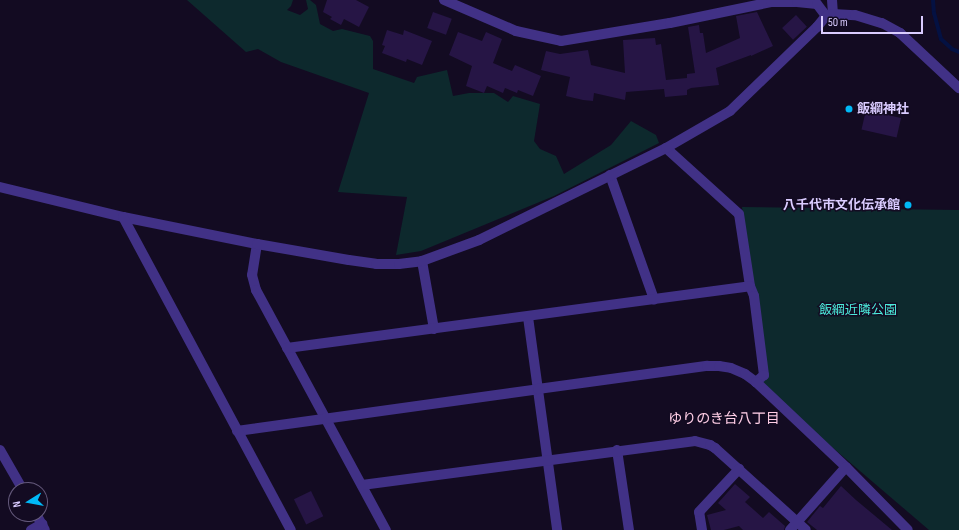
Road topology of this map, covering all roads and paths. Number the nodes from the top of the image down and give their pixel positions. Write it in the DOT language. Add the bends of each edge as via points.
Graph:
graph roads {
  1 [pos="444,0"];
  2 [pos="832,0"];
  3 [pos="830,15"];
  4 [pos="959,88"];
  5 [pos="666,148"];
  6 [pos="610,175"];
  7 [pos="0,187"];
  8 [pos="123,218"];
  9 [pos="257,244"];
  10 [pos="422,261"];
  11 [pos="750,286"];
  12 [pos="654,299"];
  13 [pos="528,317"];
  14 [pos="434,329"];
  15 [pos="287,348"];
  16 [pos="756,382"];
  17 [pos="538,389"];
  18 [pos="325,419"];
  19 [pos="237,431"];
  20 [pos="0,450"];
  21 [pos="617,450"];
  22 [pos="547,461"];
  23 [pos="846,467"];
  24 [pos="739,469"];
  25 [pos="18,482"];
  26 [pos="362,485"];
  27 [pos="796,522"];
  28 [pos="44,527"];
  29 [pos="31,530"];
  30 [pos="291,530"];
  31 [pos="386,530"];
  32 [pos="557,530"];
  33 [pos="628,530"];
  34 [pos="702,530"];
  35 [pos="790,530"];
  36 [pos="806,530"];
  37 [pos="908,530"];
  1 -- 3 [label="street" via="516,31 560,41 771,2 817,4"];
  2 -- 3 [label="street"];
  3 -- 4 [label="street" via="855,15 900,33"];
  3 -- 5 [label="street" via="730,111"];
  5 -- 6 [label="street"];
  5 -- 11 [label="street" via="739,214"];
  6 -- 10 [label="street" via="528,218"];
  6 -- 12 [label="street"];
  7 -- 8 [label="street"];
  8 -- 9 [label="street"];
  8 -- 19 [label="street"];
  9 -- 10 [label="street" via="376,264"];
  9 -- 15 [label="street" via="252,276 256,290"];
  10 -- 14 [label="street"];
  11 -- 12 [label="street"];
  11 -- 16 [label="street" via="754,296 764,375"];
  12 -- 13 [label="street"];
  13 -- 14 [label="street"];
  13 -- 17 [label="street"];
  14 -- 15 [label="street"];
  15 -- 18 [label="street"];
  16 -- 17 [label="street" via="731,368 708,366"];
  16 -- 23 [label="street"];
  17 -- 18 [label="street"];
  17 -- 22 [label="street"];
  18 -- 19 [label="street"];
  18 -- 26 [label="street"];
  19 -- 30 [label="street"];
  20 -- 25 [label="street"];
  21 -- 22 [label="street"];
  21 -- 24 [label="street" via="695,441 710,445"];
  21 -- 33 [label="street"];
  22 -- 26 [label="street"];
  22 -- 32 [label="street"];
  23 -- 27 [label="street"];
  23 -- 37 [label="street"];
  24 -- 27 [label="street"];
  24 -- 34 [label="street" via="699,512"];
  26 -- 31 [label="street"];
  27 -- 35 [label="street"];
  27 -- 36 [label="street"];
  28 -- 29 [label="street"];
}
